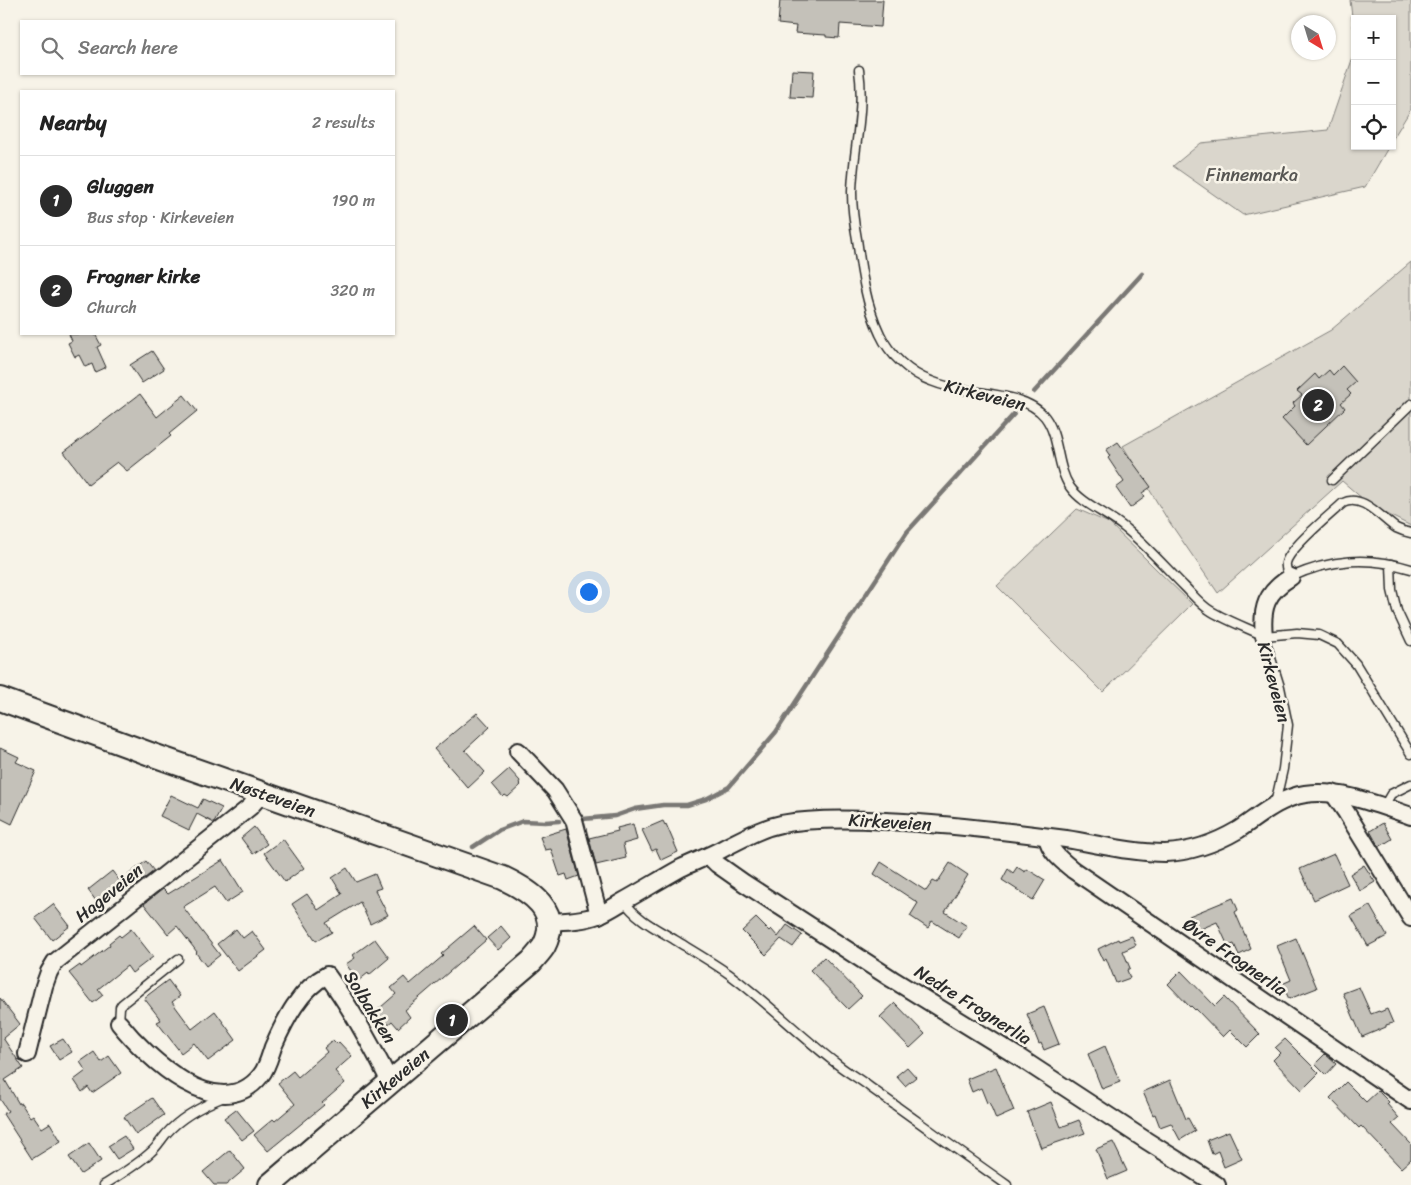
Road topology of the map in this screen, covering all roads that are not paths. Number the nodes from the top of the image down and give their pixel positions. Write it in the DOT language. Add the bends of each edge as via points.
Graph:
graph roads {
  1 [pos="859,70"];
  2 [pos="1411,404"];
  3 [pos="1332,480"];
  4 [pos="1411,533"];
  5 [pos="1391,564"];
  6 [pos="1411,569"];
  7 [pos="1291,577"];
  8 [pos="1264,636"];
  9 [pos="1411,641"];
  10 [pos="0,698"];
  11 [pos="518,751"];
  12 [pos="1411,754"];
  13 [pos="1411,784"];
  14 [pos="262,793"];
  15 [pos="1333,793"];
  16 [pos="1275,804"];
  17 [pos="1384,806"];
  18 [pos="1411,816"];
  19 [pos="1047,837"];
  20 [pos="709,856"];
  21 [pos="624,901"];
  22 [pos="545,913"];
  23 [pos="599,915"];
  24 [pos="1411,918"];
  25 [pos="178,960"];
  26 [pos="119,1023"];
  27 [pos="27,1054"];
  28 [pos="390,1082"];
  29 [pos="230,1094"];
  30 [pos="1411,1100"];
  31 [pos="104,1185"];
  32 [pos="270,1185"];
  33 [pos="1007,1185"];
  34 [pos="1218,1185"];
  1 -- 8 [label="lane, Kirkeveien" via="861,98 853,213 872,314 880,335 894,356 928,380 1020,401 1035,408 1045,416 1053,431 1063,472 1076,494 1127,529 1210,610"];
  2 -- 3 [label="lane"];
  4 -- 7 [label="lane" via="1396,528 1366,505 1348,500 1294,549 1286,561 1286,570"];
  5 -- 6 [label="lane"];
  5 -- 7 [label="lane" via="1343,562"];
  5 -- 9 [label="lane" via="1397,611"];
  7 -- 8 [label="street" via="1266,602"];
  8 -- 12 [label="lane" via="1319,635 1338,644 1356,664"];
  8 -- 16 [label="lane, Kirkeveien" via="1288,725"];
  10 -- 14 [label="main road, Nøsteveien"];
  11 -- 23 [label="street" via="555,790 574,820"];
  13 -- 17 [label="lane" via="1391,794"];
  14 -- 22 [label="main road, Nøsteveien" via="503,878 529,892"];
  14 -- 27 [label="street, Hageveien" via="215,836 52,965"];
  15 -- 16 [label="street" via="1295,796"];
  15 -- 17 [label="street"];
  15 -- 24 [label="street"];
  16 -- 19 [label="street, Kirkeveien" via="1226,837 1184,851 1147,852"];
  17 -- 18 [label="street"];
  19 -- 20 [label="street, Kirkeveien" via="904,822 807,821 760,830"];
  19 -- 30 [label="street, Øvre Frognerlia" via="1049,847 1073,870"];
  20 -- 21 [label="street, Kirkeveien"];
  20 -- 34 [label="street, Nedre Frognerlia" via="744,883 892,979"];
  21 -- 23 [label="street, Kirkeveien"];
  21 -- 33 [label="lane" via="639,918 730,975 839,1066"];
  22 -- 23 [label="street, Kirkeveien" via="574,921"];
  22 -- 28 [label="main road, Kirkeveien" via="548,931 544,945 532,961"];
  25 -- 26 [label="lane" via="122,1004"];
  26 -- 29 [label="street" via="138,1046 173,1075 199,1088"];
  28 -- 29 [label="street, Solbakken" via="327,976 313,984 297,1001 260,1076 250,1085"];
  28 -- 32 [label="main road, Kirkeveien"];
  29 -- 31 [label="lane" via="191,1114 167,1133 152,1151"];
}
